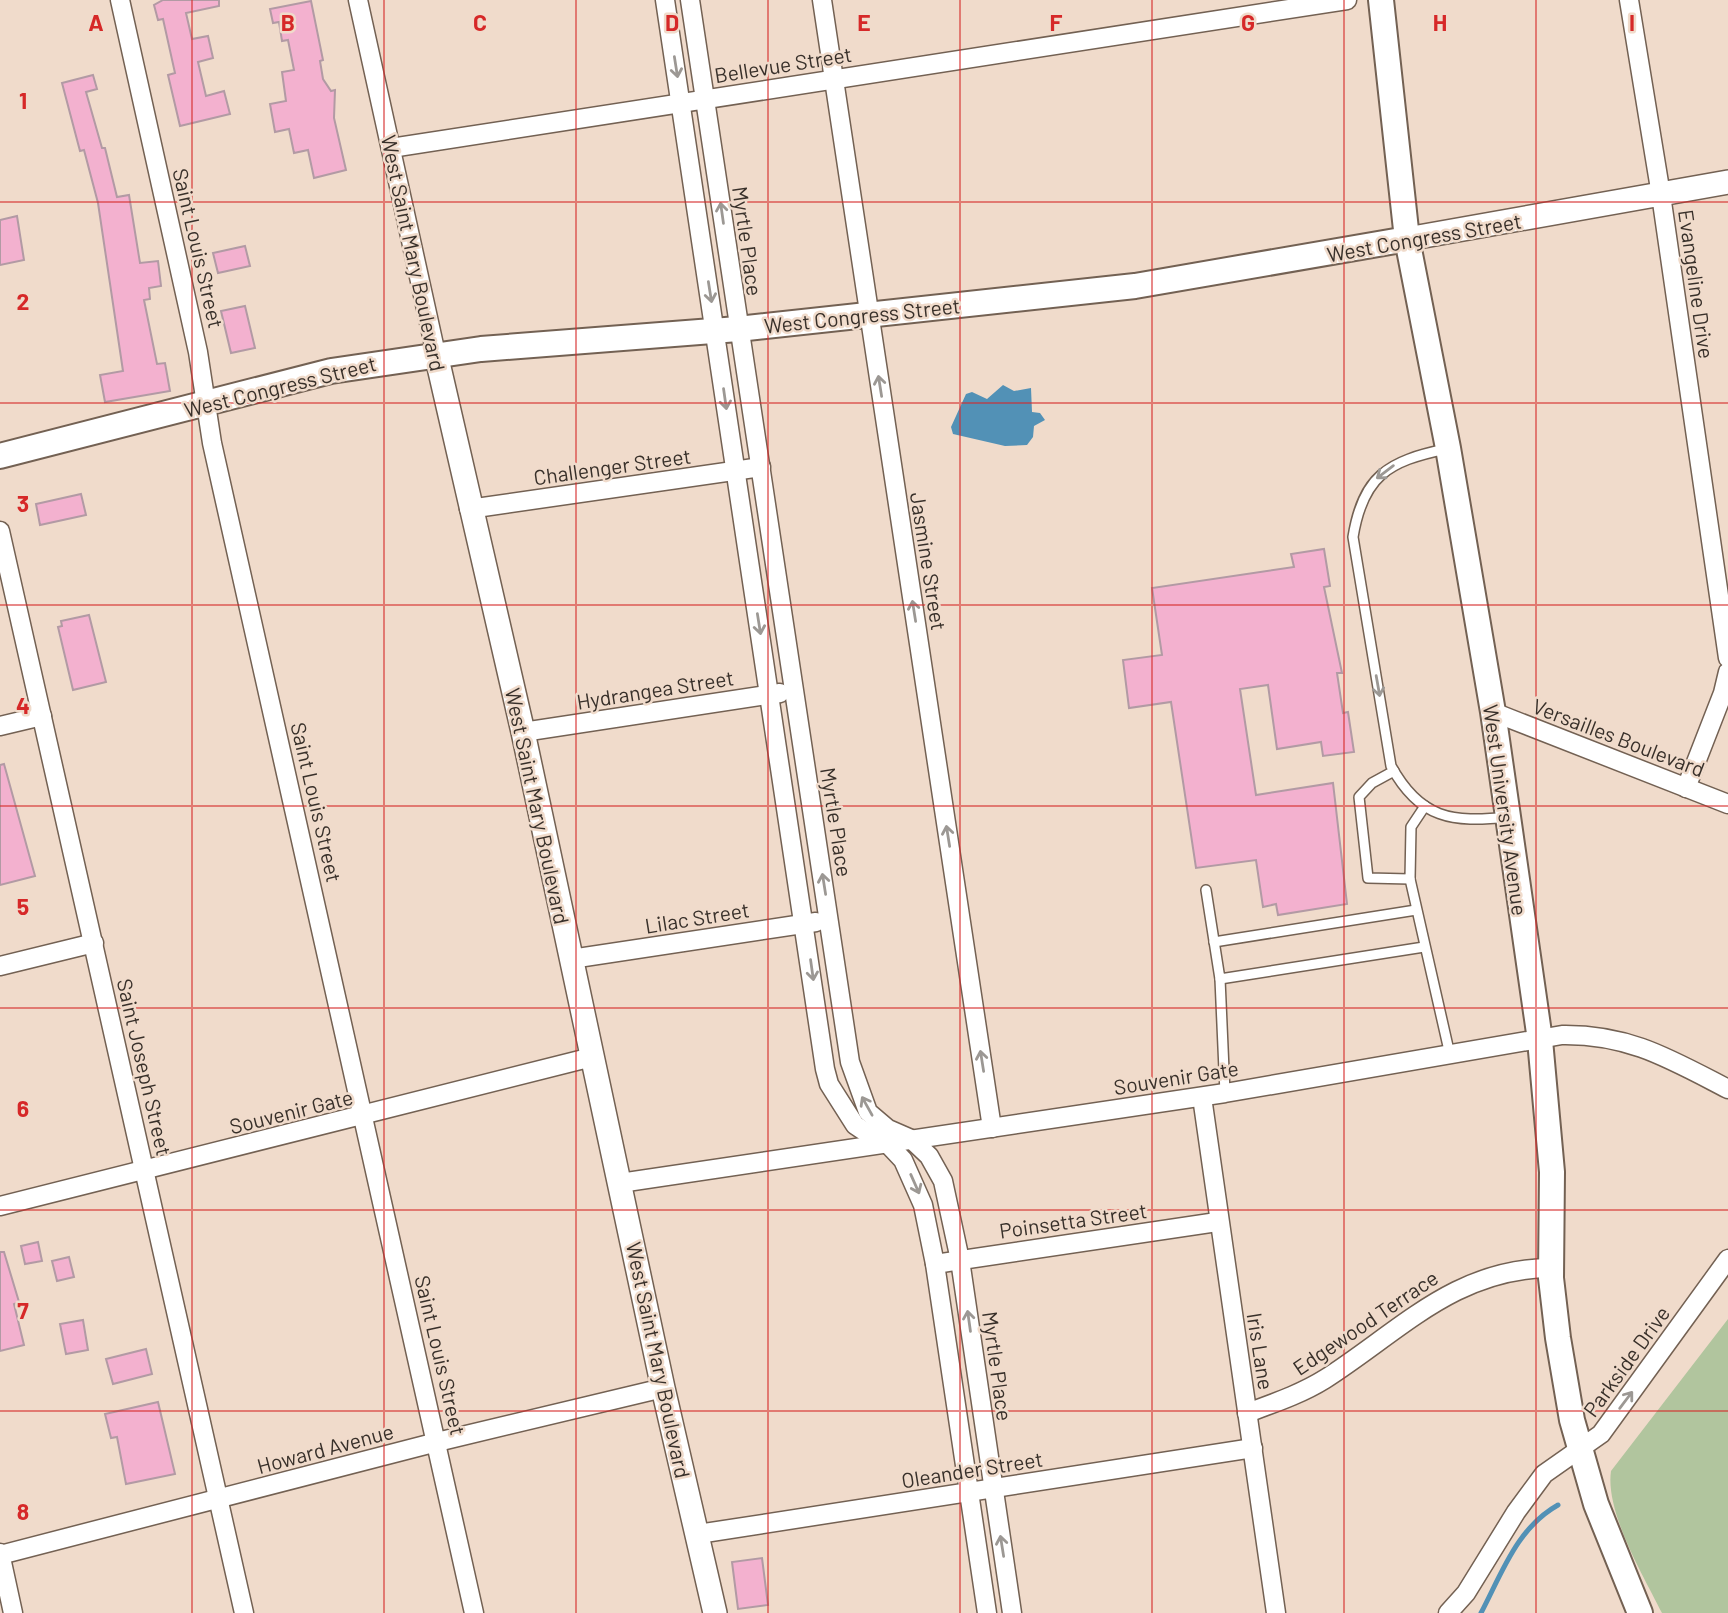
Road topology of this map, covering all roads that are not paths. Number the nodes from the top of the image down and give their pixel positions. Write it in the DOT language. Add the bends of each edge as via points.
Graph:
graph roads {
  1 [pos="120,0"];
  2 [pos="358,0"];
  3 [pos="666,0"];
  4 [pos="690,0"];
  5 [pos="822,0"];
  6 [pos="1347,0"];
  7 [pos="1381,0"];
  8 [pos="1629,0"];
  9 [pos="835,78"];
  10 [pos="705,99"];
  11 [pos="681,103"];
  12 [pos="391,148"];
  13 [pos="1728,182"];
  14 [pos="1661,195"];
  15 [pos="1407,239"];
  16 [pos="869,314"];
  17 [pos="727,330"];
  18 [pos="436,354"];
  19 [pos="207,404"];
  20 [pos="1448,448"];
  21 [pos="0,456"];
  22 [pos="761,467"];
  23 [pos="735,471"];
  24 [pos="469,509"];
  25 [pos="0,531"];
  26 [pos="1728,658"];
  27 [pos="1728,671"];
  28 [pos="794,691"];
  29 [pos="770,695"];
  30 [pos="1493,712"];
  31 [pos="42,716"];
  32 [pos="0,726"];
  33 [pos="523,732"];
  34 [pos="1394,771"];
  35 [pos="1686,788"];
  36 [pos="1728,804"];
  37 [pos="1425,806"];
  38 [pos="1508,817"];
  39 [pos="1410,879"];
  40 [pos="1206,890"];
  41 [pos="1416,910"];
  42 [pos="830,920"];
  43 [pos="805,924"];
  44 [pos="1214,942"];
  45 [pos="94,943"];
  46 [pos="1424,947"];
  47 [pos="571,960"];
  48 [pos="0,966"];
  49 [pos="1220,979"];
  50 [pos="1540,1040"];
  51 [pos="1450,1055"];
  52 [pos="592,1058"];
  53 [pos="1728,1089"];
  54 [pos="1226,1093"];
  55 [pos="1202,1097"];
  56 [pos="365,1116"];
  57 [pos="992,1128"];
  58 [pos="911,1139"];
  59 [pos="886,1142"];
  60 [pos="146,1170"];
  61 [pos="620,1183"];
  62 [pos="0,1206"];
  63 [pos="1217,1222"];
  64 [pos="1728,1259"];
  65 [pos="960,1260"];
  66 [pos="935,1264"];
  67 [pos="1551,1268"];
  68 [pos="663,1388"];
  69 [pos="1247,1413"];
  70 [pos="437,1442"];
  71 [pos="1252,1448"];
  72 [pos="1580,1449"];
  73 [pos="994,1489"];
  74 [pos="968,1493"];
  75 [pos="220,1500"];
  76 [pos="698,1534"];
  77 [pos="0,1554"];
  78 [pos="13,1613"];
  79 [pos="244,1613"];
  80 [pos="474,1613"];
  81 [pos="715,1613"];
  82 [pos="987,1613"];
  83 [pos="1012,1613"];
  84 [pos="1276,1613"];
  85 [pos="1448,1613"];
  86 [pos="1640,1613"];
  1 -- 19 [label="street, Saint Louis Street"];
  2 -- 12 [label="street, West Saint Mary Boulevard"];
  3 -- 11 [label="street, Myrtle Place, one-way"];
  4 -- 10 [label="street, Myrtle Place"];
  5 -- 9 [label="street, Jasmine Street"];
  6 -- 9 [label="street, Bellevue Street"];
  7 -- 15 [label="main road, West University Avenue"];
  8 -- 14 [label="street, Evangeline Drive"];
  9 -- 10 [label="street, Bellevue Street"];
  9 -- 16 [label="street, Jasmine Street"];
  10 -- 11 [label="street, Bellevue Street"];
  17 -- 10 [label="street, Myrtle Place, one-way"];
  11 -- 12 [label="street, Bellevue Street"];
  11 -- 17 [label="street, Myrtle Place, one-way"];
  12 -- 18 [label="street, West Saint Mary Boulevard"];
  13 -- 14 [label="street, West Congress Street"];
  14 -- 15 [label="street, West Congress Street"];
  14 -- 26 [label="street, Evangeline Drive"];
  15 -- 16 [label="main road, West Congress Street" via="1135,286"];
  15 -- 20 [label="main road, West University Avenue"];
  16 -- 17 [label="main road, West Congress Street"];
  57 -- 16 [label="street, Jasmine Street, one-way"];
  17 -- 18 [label="main road, West Congress Street"];
  17 -- 22 [label="street, Myrtle Place"];
  17 -- 23 [label="street, Myrtle Place, one-way"];
  18 -- 19 [label="main road, West Congress Street" via="331,371"];
  18 -- 24 [label="street, West Saint Mary Boulevard"];
  19 -- 21 [label="main road, West Congress Street"];
  19 -- 56 [label="street, Saint Louis Street" via="212,443"];
  20 -- 30 [label="main road, West University Avenue"];
  20 -- 34 [label="lane, one-way" via="1410,456 1383,471 1367,489 1357,511 1353,537"];
  22 -- 23 [label="street, Challenger Street"];
  22 -- 28 [label="street, Myrtle Place"];
  23 -- 24 [label="street, Challenger Street"];
  23 -- 29 [label="street, Myrtle Place, one-way"];
  24 -- 33 [label="street, West Saint Mary Boulevard"];
  25 -- 31 [label="street, Saint Joseph Street"];
  27 -- 35 [label="street"];
  28 -- 29 [label="street, Hydrangea Street"];
  42 -- 28 [label="street, Myrtle Place, one-way"];
  29 -- 33 [label="street, Hydrangea Street"];
  29 -- 43 [label="street, Myrtle Place"];
  30 -- 35 [label="street, Versailles Boulevard"];
  30 -- 38 [label="main road, West University Avenue"];
  31 -- 32 [label="street"];
  31 -- 45 [label="street, Saint Joseph Street"];
  33 -- 47 [label="street, West Saint Mary Boulevard"];
  34 -- 37 [label="lane" via="1406,793"];
  34 -- 39 [label="lane" via="1359,797 1368,877"];
  35 -- 36 [label="street, Versailles Boulevard"];
  37 -- 38 [label="lane" via="1467,821"];
  37 -- 39 [label="lane" via="1411,827"];
  38 -- 50 [label="main road, West University Avenue"];
  39 -- 41 [label="lane"];
  40 -- 44 [label="lane"];
  41 -- 44 [label="lane"];
  41 -- 46 [label="lane"];
  42 -- 43 [label="street, Lilac Street"];
  58 -- 42 [label="street, Myrtle Place, one-way" via="877,1121 853,1077"];
  43 -- 47 [label="street, Lilac Street"];
  43 -- 59 [label="street, Myrtle Place, one-way" via="829,1084 855,1125"];
  44 -- 49 [label="lane"];
  45 -- 48 [label="street"];
  45 -- 60 [label="street, Saint Joseph Street"];
  46 -- 49 [label="lane"];
  46 -- 51 [label="lane"];
  47 -- 52 [label="street, West Saint Mary Boulevard"];
  49 -- 54 [label="lane"];
  50 -- 51 [label="street, Souvenir Gate"];
  50 -- 53 [label="street, Souvenir Gate" via="1562,1035 1615,1038 1661,1053"];
  50 -- 67 [label="main road, West University Avenue" via="1552,1172"];
  51 -- 54 [label="street, Souvenir Gate"];
  52 -- 56 [label="street, Souvenir Gate"];
  52 -- 61 [label="street, West Saint Mary Boulevard"];
  54 -- 55 [label="street, Souvenir Gate"];
  55 -- 57 [label="street, Souvenir Gate"];
  55 -- 63 [label="street, Iris Lane"];
  56 -- 60 [label="street, Souvenir Gate"];
  56 -- 70 [label="street, Saint Louis Street"];
  57 -- 58 [label="street, Souvenir Gate"];
  58 -- 59 [label="street, Souvenir Gate"];
  58 -- 65 [label="street, Myrtle Place" via="929,1156 943,1181"];
  59 -- 61 [label="street, Souvenir Gate"];
  59 -- 66 [label="street, Myrtle Place, one-way" via="903,1160 917,1186"];
  60 -- 62 [label="street, Souvenir Gate"];
  60 -- 75 [label="street, Saint Joseph Street"];
  61 -- 68 [label="street, West Saint Mary Boulevard"];
  63 -- 65 [label="street, Poinsetta Street"];
  63 -- 69 [label="street, Iris Lane"];
  72 -- 64 [label="street, Parkside Drive, one-way" via="1601,1434"];
  65 -- 66 [label="street, Poinsetta Street"];
  73 -- 65 [label="street, Myrtle Place, one-way"];
  66 -- 74 [label="street, Myrtle Place"];
  67 -- 69 [label="street, Edgewood Terrace" via="1519,1269 1459,1287 1315,1385"];
  67 -- 72 [label="main road, West University Avenue" via="1558,1338"];
  68 -- 70 [label="street, Howard Avenue"];
  68 -- 76 [label="street, West Saint Mary Boulevard"];
  69 -- 71 [label="street, Iris Lane"];
  70 -- 75 [label="street, Howard Avenue"];
  70 -- 80 [label="street, Saint Louis Street"];
  71 -- 73 [label="street, Oleander Street"];
  71 -- 84 [label="street, Iris Lane"];
  72 -- 85 [label="street, Parkside Drive" via="1544,1474"];
  72 -- 86 [label="main road, West University Avenue" via="1605,1530"];
  73 -- 74 [label="street, Oleander Street"];
  83 -- 73 [label="street, Myrtle Place, one-way"];
  74 -- 76 [label="street, Oleander Street"];
  74 -- 82 [label="street, Myrtle Place"];
  75 -- 77 [label="street, Howard Avenue"];
  75 -- 79 [label="street, Saint Joseph Street"];
  76 -- 81 [label="street, West Saint Mary Boulevard"];
  77 -- 78 [label="street"];
}
